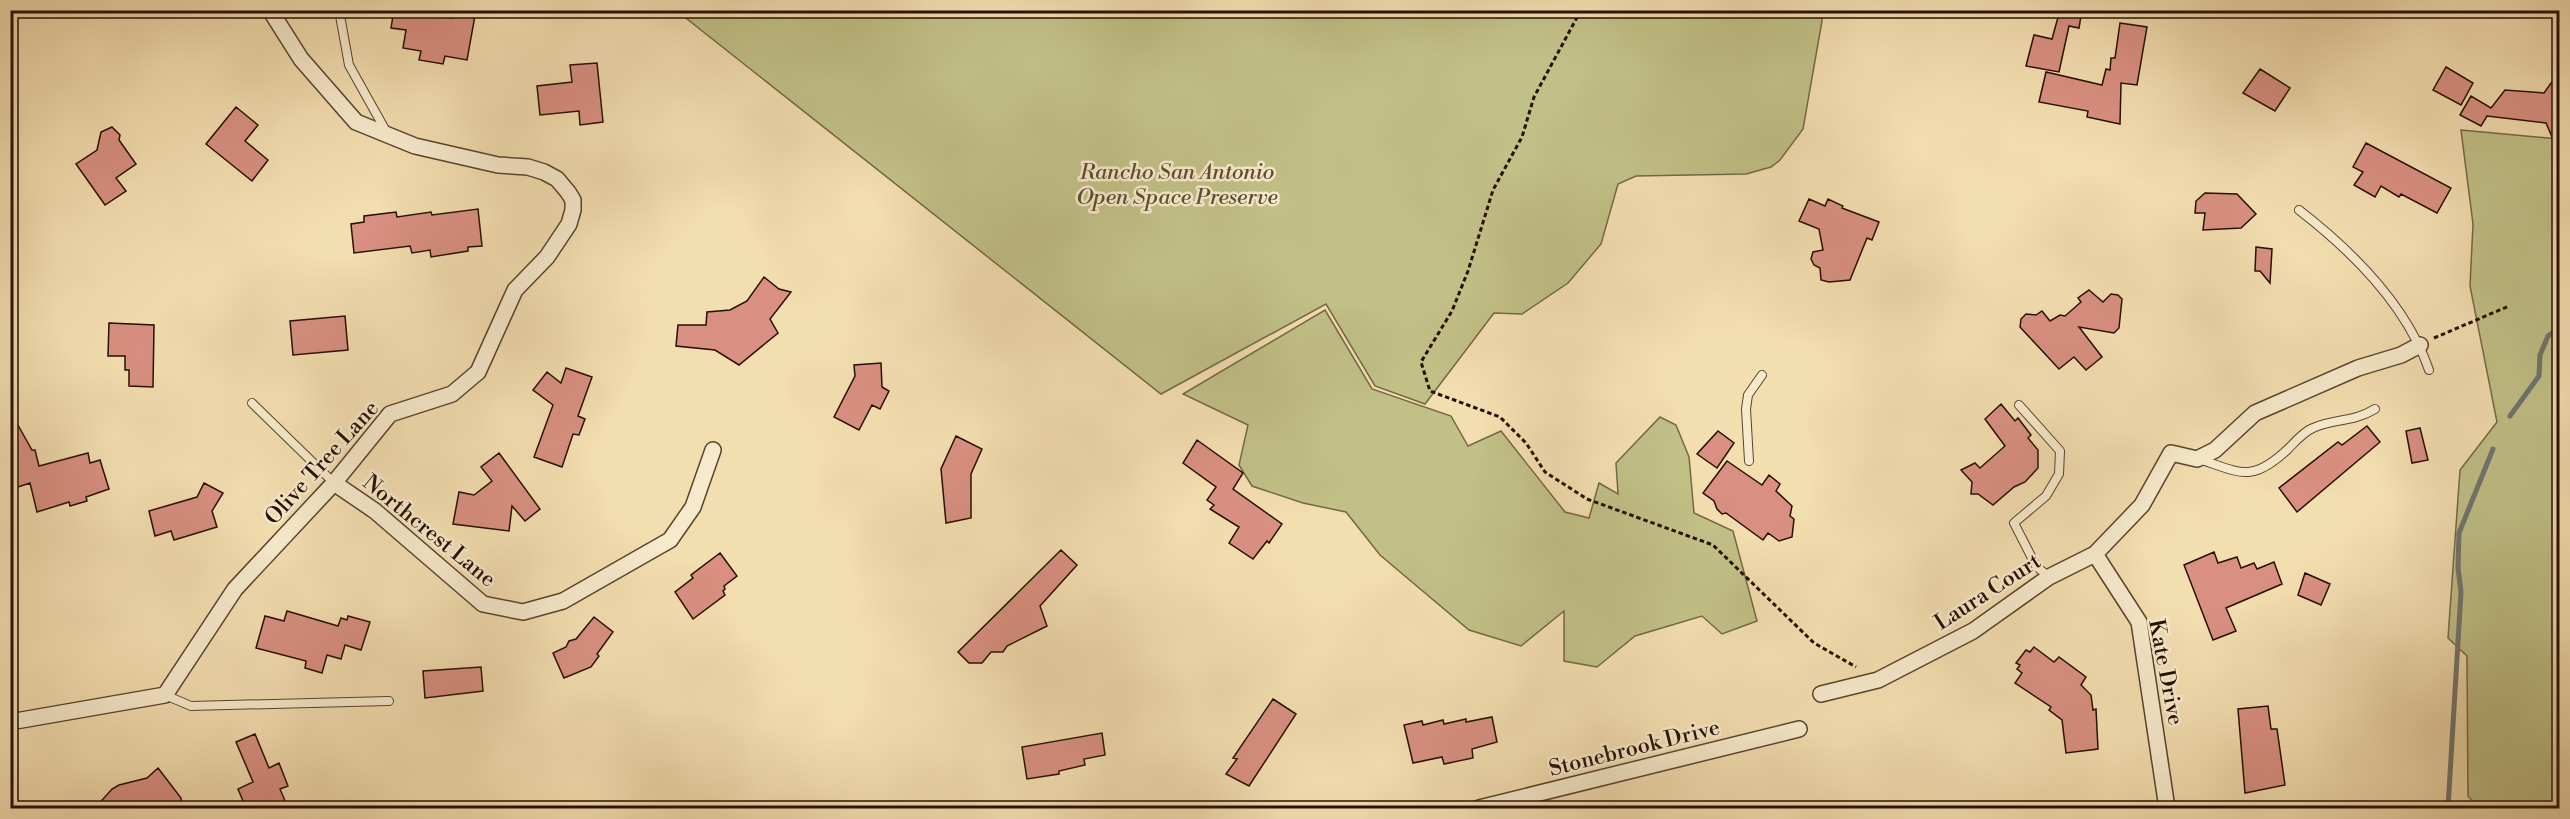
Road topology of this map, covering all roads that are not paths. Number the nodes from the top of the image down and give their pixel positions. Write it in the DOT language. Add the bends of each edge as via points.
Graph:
graph roads {
  1 [pos="270,10"];
  2 [pos="339,10"];
  3 [pos="388,134"];
  4 [pos="2299,210"];
  5 [pos="2420,345"];
  6 [pos="2429,370"];
  7 [pos="1762,375"];
  8 [pos="252,403"];
  9 [pos="2019,405"];
  10 [pos="2375,409"];
  11 [pos="713,450"];
  12 [pos="2197,459"];
  13 [pos="1749,461"];
  14 [pos="334,483"];
  15 [pos="2095,554"];
  16 [pos="2049,576"];
  17 [pos="1821,694"];
  18 [pos="165,695"];
  19 [pos="389,701"];
  20 [pos="10,722"];
  21 [pos="1799,729"];
  22 [pos="1479,808"];
  23 [pos="2167,808"];
  1 -- 3 [label="street, Olive Tree Lane" via="301,59 356,122"];
  2 -- 3 [label="lane" via="349,65"];
  3 -- 14 [label="street, Olive Tree Lane" via="415,146 544,172 557,178 568,192 573,210 569,224 547,256 515,290 478,372 452,394 390,414"];
  4 -- 5 [label="lane" via="2355,260"];
  5 -- 6 [label="lane"];
  5 -- 12 [label="street" via="2255,413 2215,450"];
  7 -- 13 [label="lane" via="1748,394"];
  8 -- 14 [label="lane"];
  9 -- 16 [label="lane" via="2060,451 2059,474 2046,496 2014,523 2036,566"];
  10 -- 12 [label="lane" via="2361,418 2313,428 2269,466 2251,474"];
  11 -- 14 [label="street, Northcrest Lane" via="693,507 670,540 563,601 523,612 483,604 375,511"];
  12 -- 15 [label="street, Laura Court" via="2171,453 2142,505"];
  14 -- 18 [label="street, Olive Tree Lane" via="235,589"];
  15 -- 16 [label="street, Laura Court"];
  15 -- 23 [label="street, Kate Drive" via="2139,622"];
  16 -- 17 [label="street, Laura Court" via="1973,631 1878,680"];
  18 -- 19 [label="lane" via="191,706"];
  18 -- 20 [label="street"];
  21 -- 22 [label="street, Stonebrook Drive"];
}
